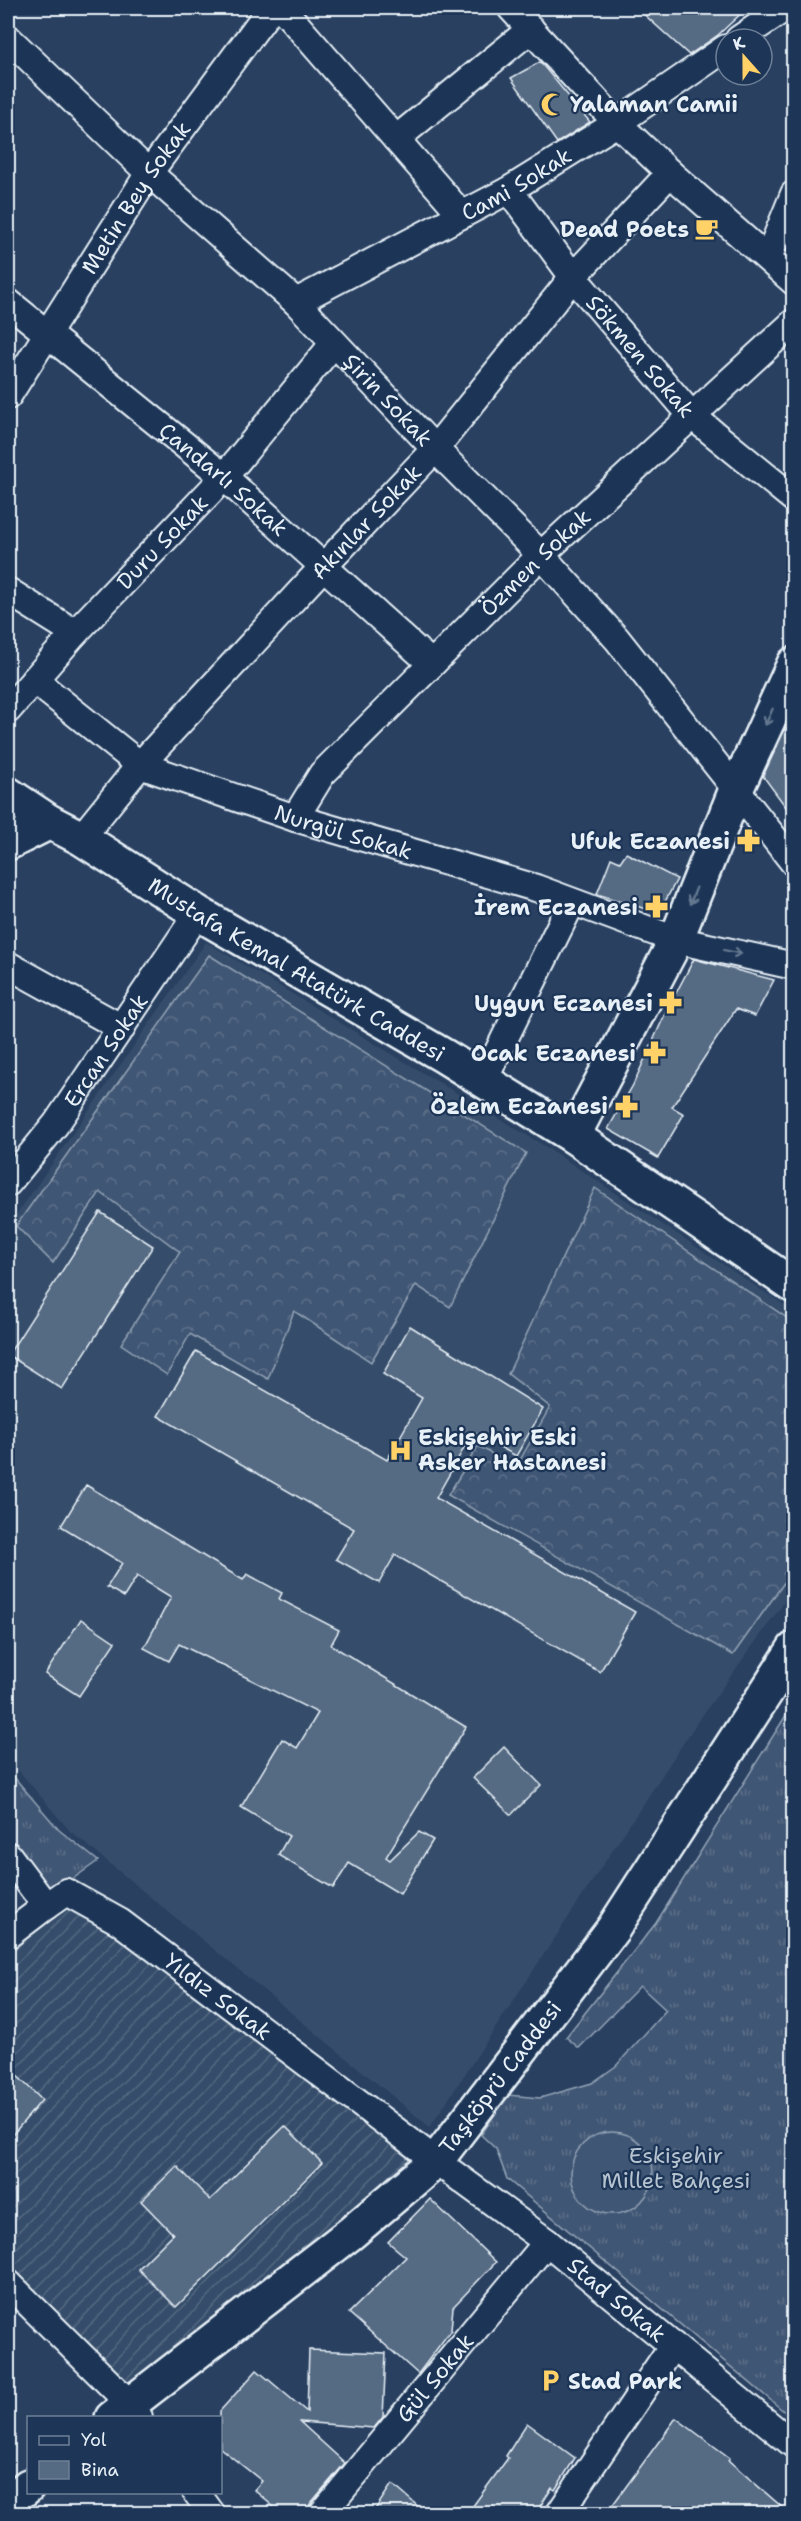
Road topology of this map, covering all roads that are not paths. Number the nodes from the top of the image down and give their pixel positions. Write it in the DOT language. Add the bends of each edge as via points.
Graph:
graph roads {
  1 [pos="271,8"];
  2 [pos="282,8"];
  3 [pos="511,8"];
  4 [pos="785,8"];
  5 [pos="757,27"];
  6 [pos="531,29"];
  7 [pos="8,38"];
  8 [pos="714,56"];
  9 [pos="616,123"];
  10 [pos="396,139"];
  11 [pos="149,173"];
  12 [pos="670,173"];
  13 [pos="509,190"];
  14 [pos="794,194"];
  15 [pos="462,215"];
  16 [pos="768,258"];
  17 [pos="573,277"];
  18 [pos="794,282"];
  19 [pos="8,302"];
  20 [pos="296,302"];
  21 [pos="794,322"];
  22 [pos="47,335"];
  23 [pos="334,342"];
  24 [pos="8,396"];
  25 [pos="692,416"];
  26 [pos="435,449"];
  27 [pos="224,477"];
  28 [pos="794,499"];
  29 [pos="540,555"];
  30 [pos="323,567"];
  31 [pos="8,591"];
  32 [pos="75,633"];
  33 [pos="432,664"];
  34 [pos="794,664"];
  35 [pos="34,680"];
  36 [pos="8,710"];
  37 [pos="140,765"];
  38 [pos="735,792"];
  39 [pos="8,794"];
  40 [pos="295,818"];
  41 [pos="50,822"];
  42 [pos="81,838"];
  43 [pos="8,843"];
  44 [pos="794,863"];
  45 [pos="572,902"];
  46 [pos="198,913"];
  47 [pos="676,940"];
  48 [pos="790,961"];
  49 [pos="8,965"];
  50 [pos="122,1028"];
  51 [pos="484,1080"];
  52 [pos="573,1136"];
  53 [pos="8,1183"];
  54 [pos="794,1286"];
  55 [pos="794,1649"];
  56 [pos="8,1855"];
  57 [pos="46,1906"];
  58 [pos="8,1935"];
  59 [pos="436,2161"];
  60 [pos="548,2242"];
  61 [pos="8,2283"];
  62 [pos="673,2345"];
  63 [pos="126,2413"];
  64 [pos="794,2445"];
  65 [pos="27,2487"];
  66 [pos="197,2494"];
  67 [pos="8,2503"];
  68 [pos="212,2514"];
  69 [pos="322,2514"];
  70 [pos="559,2514"];
  1 -- 11 [label="street, Metin Bey Sokak"];
  2 -- 10 [label="street"];
  3 -- 6 [label="street"];
  4 -- 5 [label="street"];
  6 -- 9 [label="street"];
  6 -- 10 [label="street"];
  7 -- 11 [label="street, Şirin Sokak"];
  8 -- 9 [label="street, Cami Sokak"];
  9 -- 12 [label="street"];
  9 -- 13 [label="street, Cami Sokak"];
  10 -- 15 [label="street"];
  11 -- 20 [label="street, Şirin Sokak"];
  11 -- 22 [label="street, Metin Bey Sokak"];
  12 -- 16 [label="street"];
  12 -- 17 [label="street, Akınlar Sokak"];
  13 -- 15 [label="street, Cami Sokak"];
  13 -- 17 [label="street, Sökmen Sokak"];
  14 -- 16 [label="street"];
  15 -- 20 [label="street, Cami Sokak"];
  16 -- 18 [label="street"];
  17 -- 25 [label="street, Sökmen Sokak"];
  17 -- 26 [label="street, Akınlar Sokak"];
  19 -- 22 [label="street, Çandarlı Sokak"];
  20 -- 23 [label="street, Şirin Sokak"];
  21 -- 25 [label="street, Özmen Sokak"];
  22 -- 24 [label="street, Metin Bey Sokak"];
  22 -- 27 [label="street, Çandarlı Sokak"];
  23 -- 26 [label="street, Şirin Sokak"];
  23 -- 27 [label="street, Duru Sokak"];
  25 -- 28 [label="street, Sökmen Sokak"];
  25 -- 29 [label="street, Özmen Sokak"];
  26 -- 29 [label="street, Şirin Sokak"];
  26 -- 30 [label="street, Akınlar Sokak"];
  27 -- 30 [label="street, Çandarlı Sokak"];
  27 -- 32 [label="street, Duru Sokak"];
  29 -- 33 [label="street, Özmen Sokak"];
  29 -- 38 [label="street, Şirin Sokak" via="617,639"];
  30 -- 33 [label="street, Çandarlı Sokak"];
  30 -- 37 [label="street, Akınlar Sokak"];
  31 -- 32 [label="street"];
  32 -- 35 [label="street, Duru Sokak"];
  33 -- 40 [label="street, Özmen Sokak" via="322,774"];
  34 -- 38 [label="main road, one-way"];
  35 -- 36 [label="street, Duru Sokak"];
  35 -- 37 [label="street, Nurgül Sokak"];
  37 -- 40 [label="street, Nurgül Sokak"];
  37 -- 42 [label="street, Akınlar Sokak"];
  38 -- 44 [label="street, Şirin Sokak"];
  38 -- 47 [label="main road, one-way"];
  39 -- 41 [label="main road, Mustafa Kemal Atatürk Caddesi"];
  40 -- 45 [label="street, Nurgül Sokak"];
  41 -- 42 [label="main road, Mustafa Kemal Atatürk Caddesi"];
  41 -- 43 [label="main road"];
  42 -- 46 [label="main road, Mustafa Kemal Atatürk Caddesi"];
  45 -- 47 [label="street, Nurgül Sokak"];
  45 -- 51 [label="street"];
  46 -- 50 [label="street, Ercan Sokak"];
  46 -- 51 [label="main road, Mustafa Kemal Atatürk Caddesi"];
  47 -- 48 [label="street, Nurgül Sokak, one-way"];
  47 -- 52 [label="main road"];
  49 -- 50 [label="street"];
  50 -- 53 [label="street, Ercan Sokak" via="56,1124"];
  51 -- 52 [label="main road, Mustafa Kemal Atatürk Caddesi"];
  52 -- 54 [label="main road, Mustafa Kemal Atatürk Caddesi"];
  55 -- 59 [label="main road, Taşköprü Caddesi" via="613,1929"];
  56 -- 57 [label="street"];
  57 -- 58 [label="street"];
  57 -- 59 [label="street, Yıldız Sokak" via="66,1892 120,1922"];
  59 -- 60 [label="street, Stad Sokak"];
  59 -- 63 [label="main road, Taşköprü Caddesi"];
  60 -- 62 [label="street, Stad Sokak"];
  60 -- 69 [label="street, Gül Sokak"];
  61 -- 63 [label="street"];
  62 -- 64 [label="street, Stad Sokak"];
  62 -- 70 [label="street"];
  65 -- 67 [label="main road"];
  66 -- 68 [label="street"];
}
